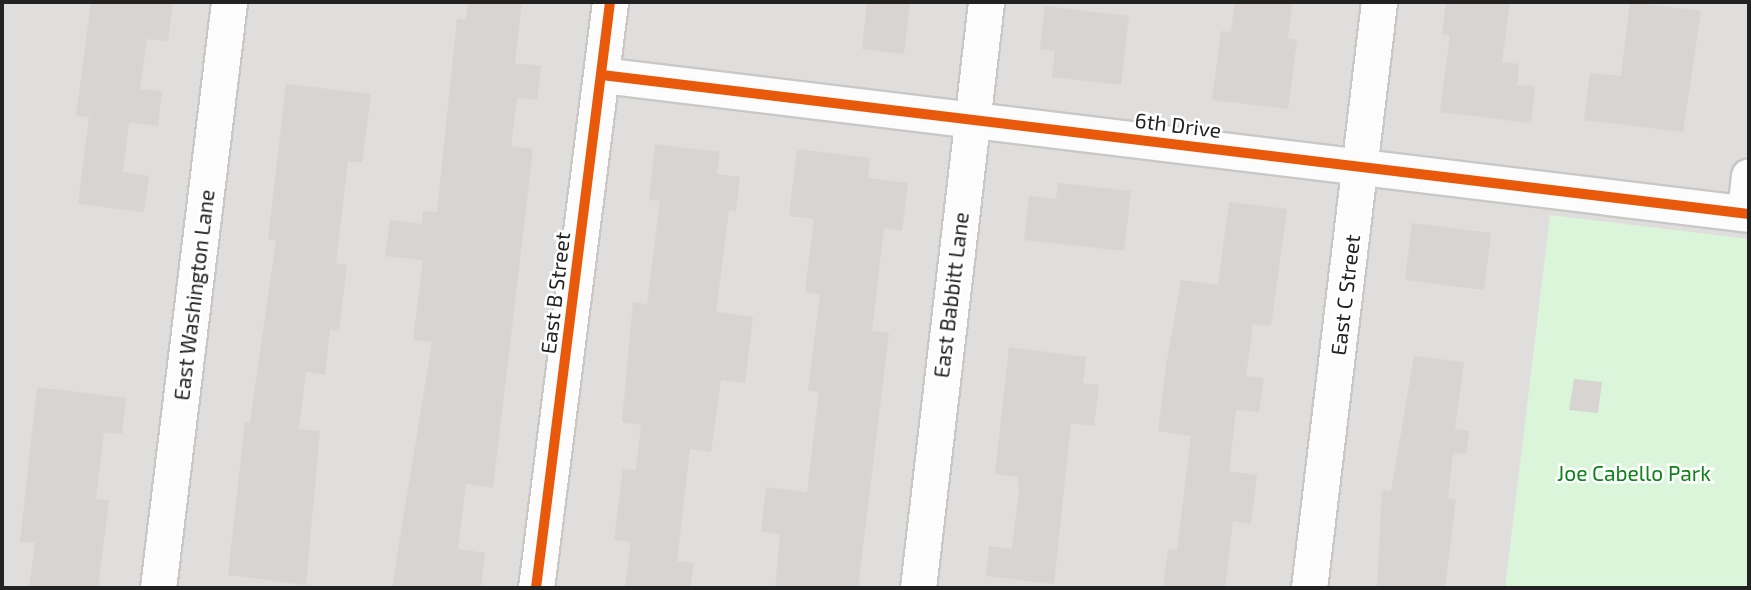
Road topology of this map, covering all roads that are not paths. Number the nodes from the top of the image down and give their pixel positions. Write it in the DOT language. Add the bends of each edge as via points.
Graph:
graph roads {
  1 [pos="229,2"];
  2 [pos="610,2"];
  3 [pos="986,2"];
  4 [pos="1379,2"];
  5 [pos="602,75"];
  6 [pos="972,120"];
  7 [pos="1361,166"];
  8 [pos="1749,176"];
  9 [pos="1747,213"];
  10 [pos="158,588"];
  11 [pos="536,588"];
  12 [pos="918,588"];
  13 [pos="1309,588"];
  1 -- 10 [label="street, East Washington Lane"];
  2 -- 5 [label="street, East B Street"];
  3 -- 6 [label="street, East Babbitt Lane"];
  4 -- 7 [label="street, East C Street"];
  5 -- 6 [label="street, 6th Drive"];
  5 -- 11 [label="street, East B Street"];
  6 -- 7 [label="street, 6th Drive"];
  6 -- 12 [label="street, East Babbitt Lane"];
  7 -- 9 [label="street, 6th Drive"];
  7 -- 13 [label="street, East C Street"];
  8 -- 9 [label="street"];
}
